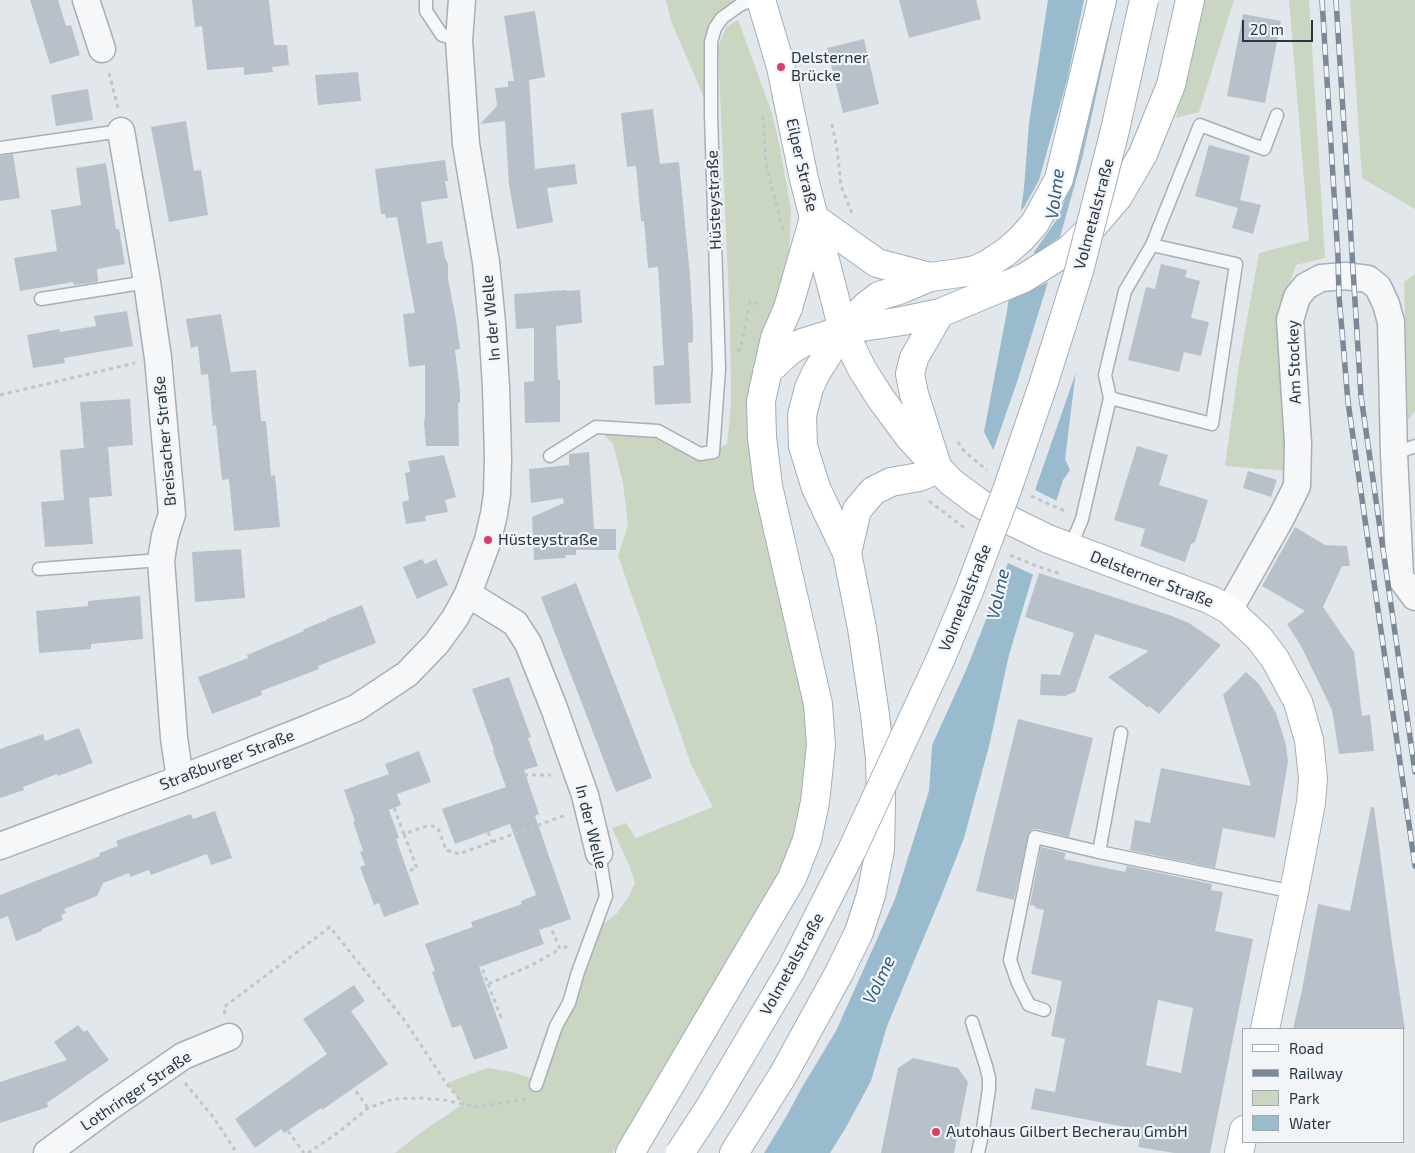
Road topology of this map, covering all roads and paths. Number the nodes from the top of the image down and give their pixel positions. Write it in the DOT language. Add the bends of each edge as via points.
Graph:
graph roads {
  1 [pos="86,0"];
  2 [pos="426,0"];
  3 [pos="462,0"];
  4 [pos="752,0"];
  5 [pos="761,0"];
  6 [pos="1102,0"];
  7 [pos="1144,0"];
  8 [pos="1190,0"];
  9 [pos="459,40"];
  10 [pos="102,49"];
  11 [pos="763,109"];
  12 [pos="1278,115"];
  13 [pos="832,124"];
  14 [pos="121,131"];
  15 [pos="0,148"];
  16 [pos="814,218"];
  17 [pos="855,219"];
  18 [pos="784,234"];
  19 [pos="1152,244"];
  20 [pos="930,277"];
  21 [pos="147,282"];
  22 [pos="41,299"];
  23 [pos="750,302"];
  24 [pos="940,313"];
  25 [pos="843,330"];
  26 [pos="737,355"];
  27 [pos="158,358"];
  28 [pos="768,372"];
  29 [pos="0,395"];
  30 [pos="1110,398"];
  31 [pos="1405,450"];
  32 [pos="550,456"];
  33 [pos="944,476"];
  34 [pos="1059,544"];
  35 [pos="847,553"];
  36 [pos="161,560"];
  37 [pos="1039,567"];
  38 [pos="39,569"];
  39 [pos="1058,573"];
  40 [pos="468,594"];
  41 [pos="1415,597"];
  42 [pos="1229,610"];
  43 [pos="436,644"];
  44 [pos="1121,733"];
  45 [pos="524,775"];
  46 [pos="552,775"];
  47 [pos="180,779"];
  48 [pos="587,807"];
  49 [pos="394,808"];
  50 [pos="488,832"];
  51 [pos="404,834"];
  52 [pos="492,842"];
  53 [pos="0,846"];
  54 [pos="1099,852"];
  55 [pos="600,854"];
  56 [pos="405,872"];
  57 [pos="1294,892"];
  58 [pos="549,923"];
  59 [pos="592,937"];
  60 [pos="560,949"];
  61 [pos="480,962"];
  62 [pos="488,984"];
  63 [pos="1044,1010"];
  64 [pos="497,1018"];
  65 [pos="972,1022"];
  66 [pos="1265,1028"];
  67 [pos="229,1037"];
  68 [pos="171,1064"];
  69 [pos="536,1085"];
  70 [pos="356,1091"];
  71 [pos="463,1104"];
  72 [pos="368,1108"];
  73 [pos="288,1131"];
  74 [pos="1242,1139"];
  75 [pos="48,1153"];
  76 [pos="236,1153"];
  77 [pos="306,1153"];
  78 [pos="630,1153"];
  79 [pos="680,1153"];
  80 [pos="734,1153"];
  81 [pos="978,1153"];
  82 [pos="1239,1153"];
  1 -- 10 [label="street"];
  2 -- 9 [label="lane" via="426,11 442,35"];
  3 -- 9 [label="street, In der Welle"];
  4 -- 32 [label="lane, Hüsteystraße" via="732,9 722,18 711,42 719,369 713,452 700,454 658,431 596,427"];
  5 -- 16 [label="main road, Eilper Straße" via="781,68"];
  6 -- 20 [label="main road" via="1059,179 1035,223 1021,240 988,264 975,270"];
  7 -- 79 [label="main road, Volmetalstraße, bridge" via="1116,130 1079,271 1007,490 969,591 852,850 792,970"];
  8 -- 24 [label="main road, bridge" via="1171,85 1143,154 1118,197 1070,249 1024,278"];
  9 -- 40 [label="street, In der Welle" via="466,144 490,297 498,449 494,514"];
  10 -- 14 [label="path"];
  11 -- 18 [label="path" via="766,164"];
  12 -- 19 [label="lane" via="1264,149 1200,126"];
  13 -- 17 [label="path" via="841,186"];
  14 -- 15 [label="lane"];
  14 -- 21 [label="street, Breisacher Straße"];
  16 -- 20 [label="main road" via="877,263"];
  16 -- 25 [label="main road, Eilper Straße"];
  16 -- 28 [label="main road" via="788,308 775,338"];
  19 -- 30 [label="lane" via="1125,291 1105,375"];
  19 -- 30 [label="lane" via="1236,264 1212,424"];
  20 -- 25 [label="main road" via="879,296"];
  21 -- 22 [label="lane"];
  21 -- 27 [label="street, Breisacher Straße"];
  23 -- 26 [label="path"];
  24 -- 25 [label="main road"];
  24 -- 33 [label="main road" via="914,358 910,374 914,394"];
  25 -- 28 [label="main road" via="802,343"];
  25 -- 33 [label="main road, Delsterner Straße" via="862,370 881,399"];
  25 -- 35 [label="main road" via="809,388 802,416 802,446 816,488"];
  27 -- 29 [label="path"];
  27 -- 36 [label="street, Breisacher Straße" via="172,514 164,536"];
  28 -- 78 [label="main road" via="762,401 762,437 768,486 818,704 820,745 815,802 792,878"];
  30 -- 34 [label="lane" via="1082,519"];
  31 -- 41 [label="street, Am Stockey" via="1400,578"];
  31 -- 42 [label="street, Am Stockey" via="1391,322 1378,287 1368,279 1345,276 1321,278 1306,286 1297,297 1290,320 1298,443 1297,486"];
  33 -- 34 [label="main road, Delsterner Straße" via="978,502"];
  33 -- 35 [label="main road" via="891,482 873,491 857,510"];
  34 -- 42 [label="main road, Delsterner Straße" via="1203,597"];
  35 -- 80 [label="main road, bridge" via="875,714 880,759 880,850 859,932 782,1075"];
  36 -- 38 [label="lane"];
  36 -- 47 [label="street, Breisacher Straße"];
  37 -- 39 [label="path"];
  40 -- 43 [label="street, In der Welle"];
  40 -- 48 [label="street, In der Welle" via="515,623 528,642 577,771"];
  42 -- 57 [label="main road, Delsterner Straße" via="1259,638 1275,659 1298,702 1309,740 1313,778 1311,803"];
  43 -- 47 [label="street, Straßburger Straße" via="407,674 356,708"];
  44 -- 54 [label="lane"];
  45 -- 46 [label="path"];
  47 -- 53 [label="street, Straßburger Straße"];
  48 -- 52 [label="path"];
  48 -- 55 [label="street, In der Welle"];
  49 -- 51 [label="path"];
  50 -- 52 [label="path"];
  51 -- 52 [label="path" via="427,826 438,828 446,850 459,854"];
  51 -- 56 [label="path" via="417,868"];
  54 -- 57 [label="lane"];
  54 -- 63 [label="lane" via="1035,837 1010,960 1029,1004"];
  55 -- 59 [label="lane, In der Welle" via="606,896"];
  57 -- 66 [label="main road, Delsterner Straße"];
  58 -- 60 [label="path"];
  59 -- 60 [label="path"];
  59 -- 69 [label="lane, In der Welle"];
  60 -- 62 [label="path"];
  61 -- 62 [label="path"];
  62 -- 64 [label="path" via="500,1017"];
  65 -- 81 [label="lane" via="986,1066 989,1089"];
  67 -- 68 [label="street, Lothringer Straße"];
  67 -- 71 [label="path" via="224,1006 330,927 405,1021"];
  68 -- 75 [label="street, Lothringer Straße"];
  68 -- 76 [label="path" via="214,1118"];
  69 -- 71 [label="path" via="529,1098 478,1107"];
  70 -- 72 [label="path"];
  71 -- 72 [label="path" via="419,1098 393,1099"];
  72 -- 77 [label="path"];
  73 -- 77 [label="path"];
  74 -- 82 [label="main road"];
}
